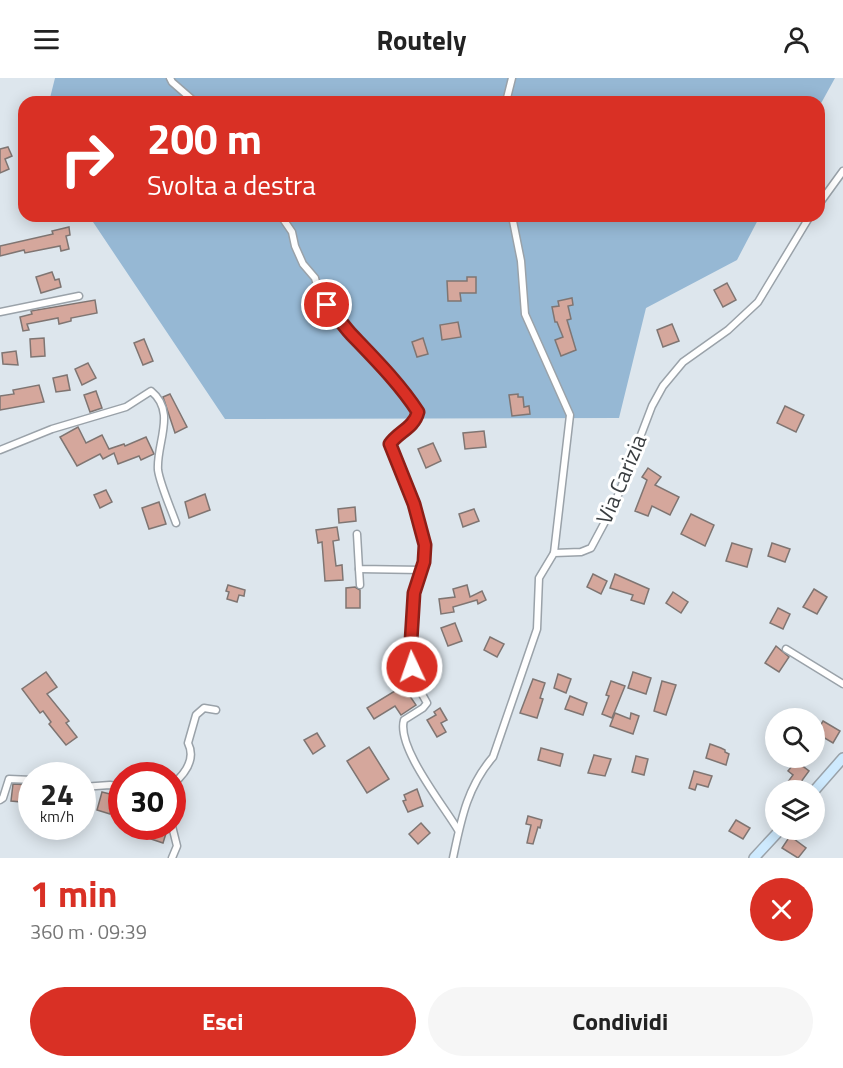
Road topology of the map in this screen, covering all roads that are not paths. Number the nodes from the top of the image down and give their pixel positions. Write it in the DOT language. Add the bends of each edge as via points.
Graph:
graph roads {
  1 [pos="170,78"];
  2 [pos="513,78"];
  3 [pos="188,96"];
  4 [pos="508,96"];
  5 [pos="843,171"];
  6 [pos="825,196"];
  7 [pos="285,222"];
  8 [pos="513,222"];
  9 [pos="806,222"];
  10 [pos="78,296"];
  11 [pos="0,312"];
  12 [pos="0,450"];
  13 [pos="176,523"];
  14 [pos="357,534"];
  15 [pos="554,553"];
  16 [pos="359,569"];
  17 [pos="422,570"];
  18 [pos="360,585"];
  19 [pos="786,649"];
  20 [pos="843,684"];
  21 [pos="216,710"];
  22 [pos="843,758"];
  23 [pos="186,770"];
  24 [pos="18,779"];
  25 [pos="824,780"];
  26 [pos="0,800"];
  27 [pos="459,830"];
  28 [pos="176,840"];
  29 [pos="771,840"];
  30 [pos="172,858"];
  31 [pos="453,858"];
  32 [pos="754,858"];
  1 -- 3 [label="street"];
  2 -- 4 [label="street"];
  5 -- 6 [label="street"];
  7 -- 17 [label="street" via="319,293 418,412 412,425 394,436 390,444 414,504 425,545"];
  8 -- 15 [label="street" via="525,314 570,415"];
  9 -- 15 [label="street, Via Carizia" via="758,302 728,330 683,362 663,386 615,504 591,548"];
  10 -- 11 [label="street"];
  12 -- 13 [label="street" via="126,407 151,391 157,396 166,420 158,470"];
  14 -- 16 [label="street"];
  15 -- 27 [label="street" via="539,578 537,629 504,726 493,757 469,794"];
  16 -- 17 [label="street"];
  16 -- 18 [label="street"];
  17 -- 27 [label="street" via="414,593 411,641 412,667 427,703 404,720 403,735 418,771"];
  19 -- 20 [label="street"];
  21 -- 23 [label="street" via="204,708 196,715 188,742 191,759"];
  22 -- 25 [label="street"];
  24 -- 26 [label="street" via="9,778"];
  27 -- 31 [label="street"];
  28 -- 30 [label="street"];
  29 -- 32 [label="street"];
}
